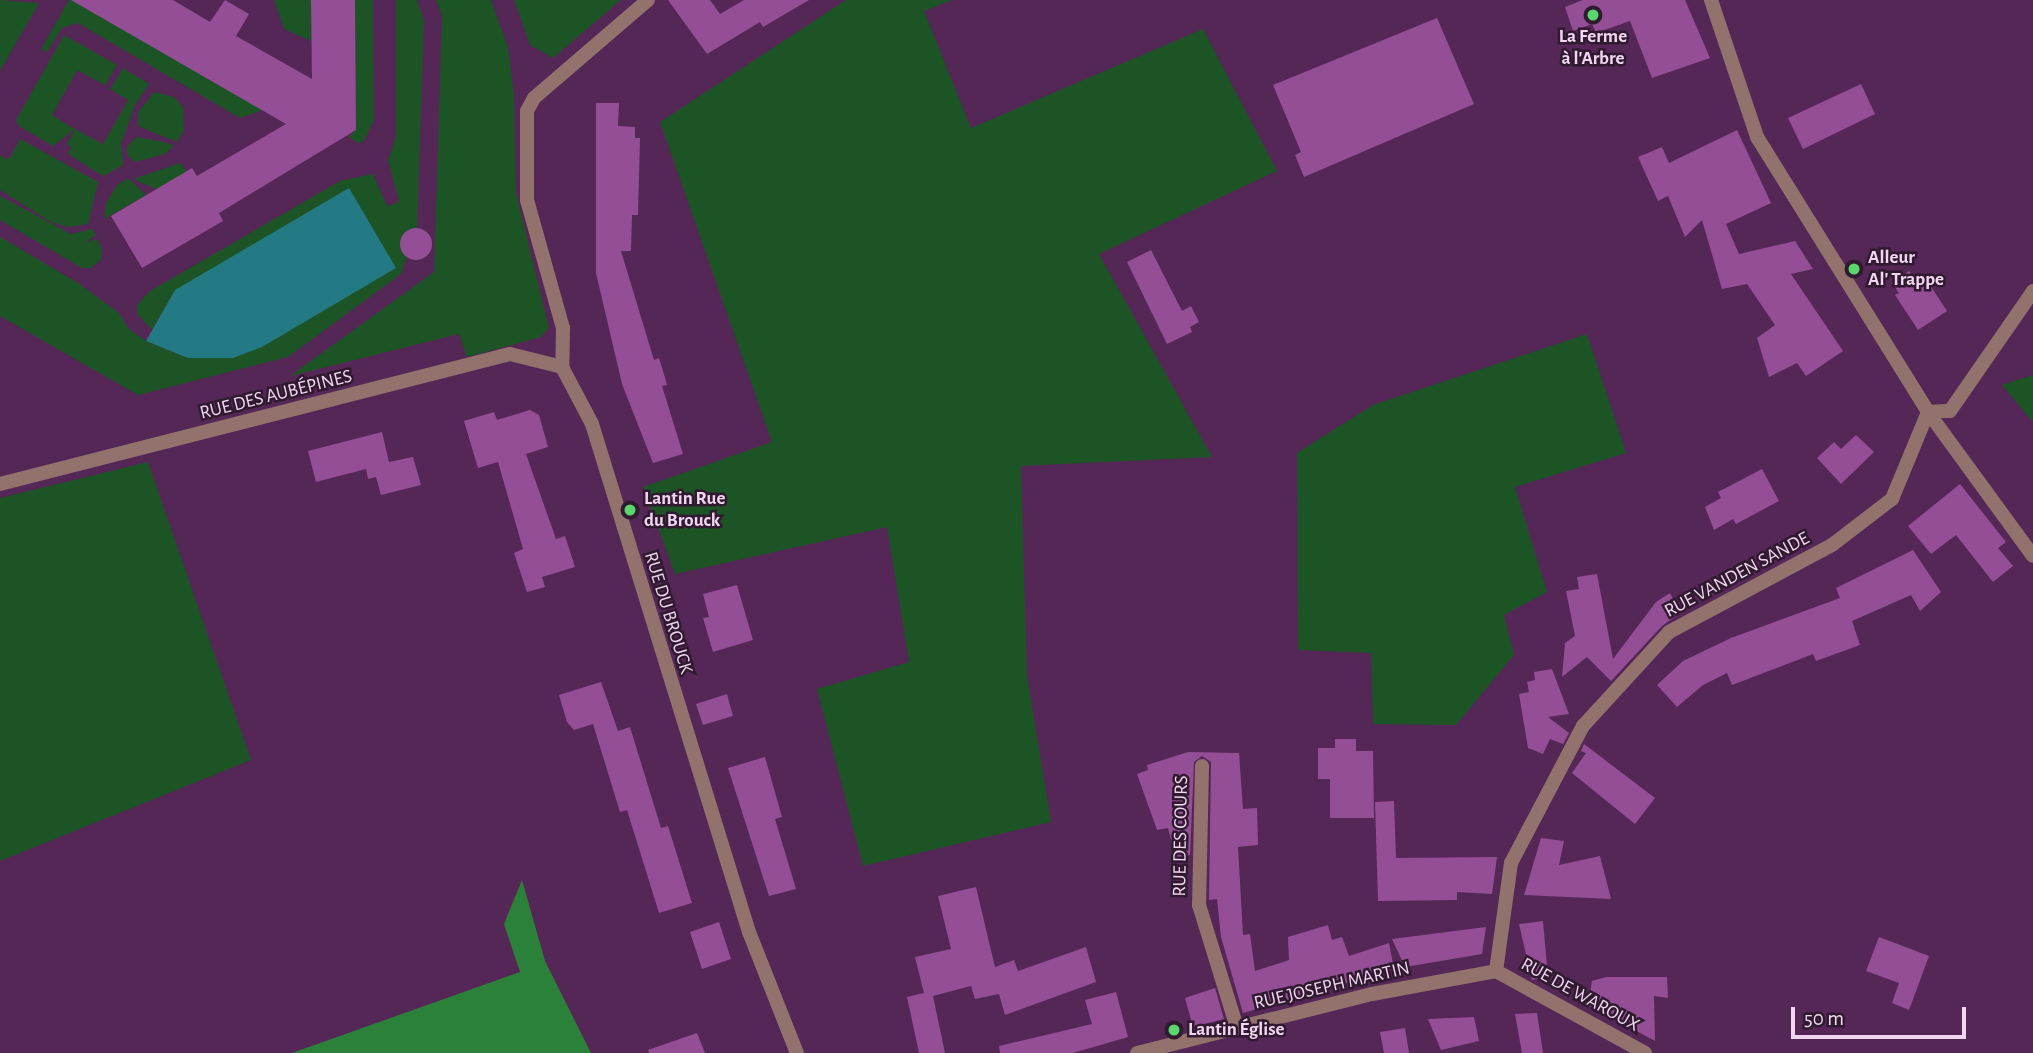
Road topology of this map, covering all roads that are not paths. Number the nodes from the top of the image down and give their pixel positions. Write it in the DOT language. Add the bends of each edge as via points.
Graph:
graph roads {
  1 [pos="648,0"];
  2 [pos="1711,0"];
  3 [pos="2033,291"];
  4 [pos="562,367"];
  5 [pos="1928,412"];
  6 [pos="0,484"];
  7 [pos="2033,556"];
  8 [pos="1202,766"];
  9 [pos="1496,971"];
  10 [pos="1237,1028"];
  11 [pos="1161,1050"];
  12 [pos="797,1053"];
  13 [pos="1137,1053"];
  14 [pos="1645,1053"];
  1 -- 4 [label="street, RUE DU BROUCK" via="534,98 527,111 527,200 563,328"];
  2 -- 5 [label="street" via="1757,137"];
  3 -- 5 [label="street" via="1950,411"];
  4 -- 6 [label="street, RUE DES AUBÉPINES" via="510,354"];
  4 -- 12 [label="street, RUE DU BROUCK" via="592,424 749,932"];
  5 -- 7 [label="street"];
  5 -- 9 [label="street, RUE VANDEN SANDE" via="1892,499 1832,545 1669,632 1583,726 1511,863"];
  8 -- 10 [label="street, RUE DES COURS" via="1199,905"];
  9 -- 10 [label="street, RUE JOSEPH MARTIN" via="1372,994"];
  9 -- 14 [label="street, RUE DE WAROUX"];
  10 -- 11 [label="street, RUE JOSEPH MARTIN"];
  11 -- 13 [label="street, RUE JOSEPH MARTIN"];
}
